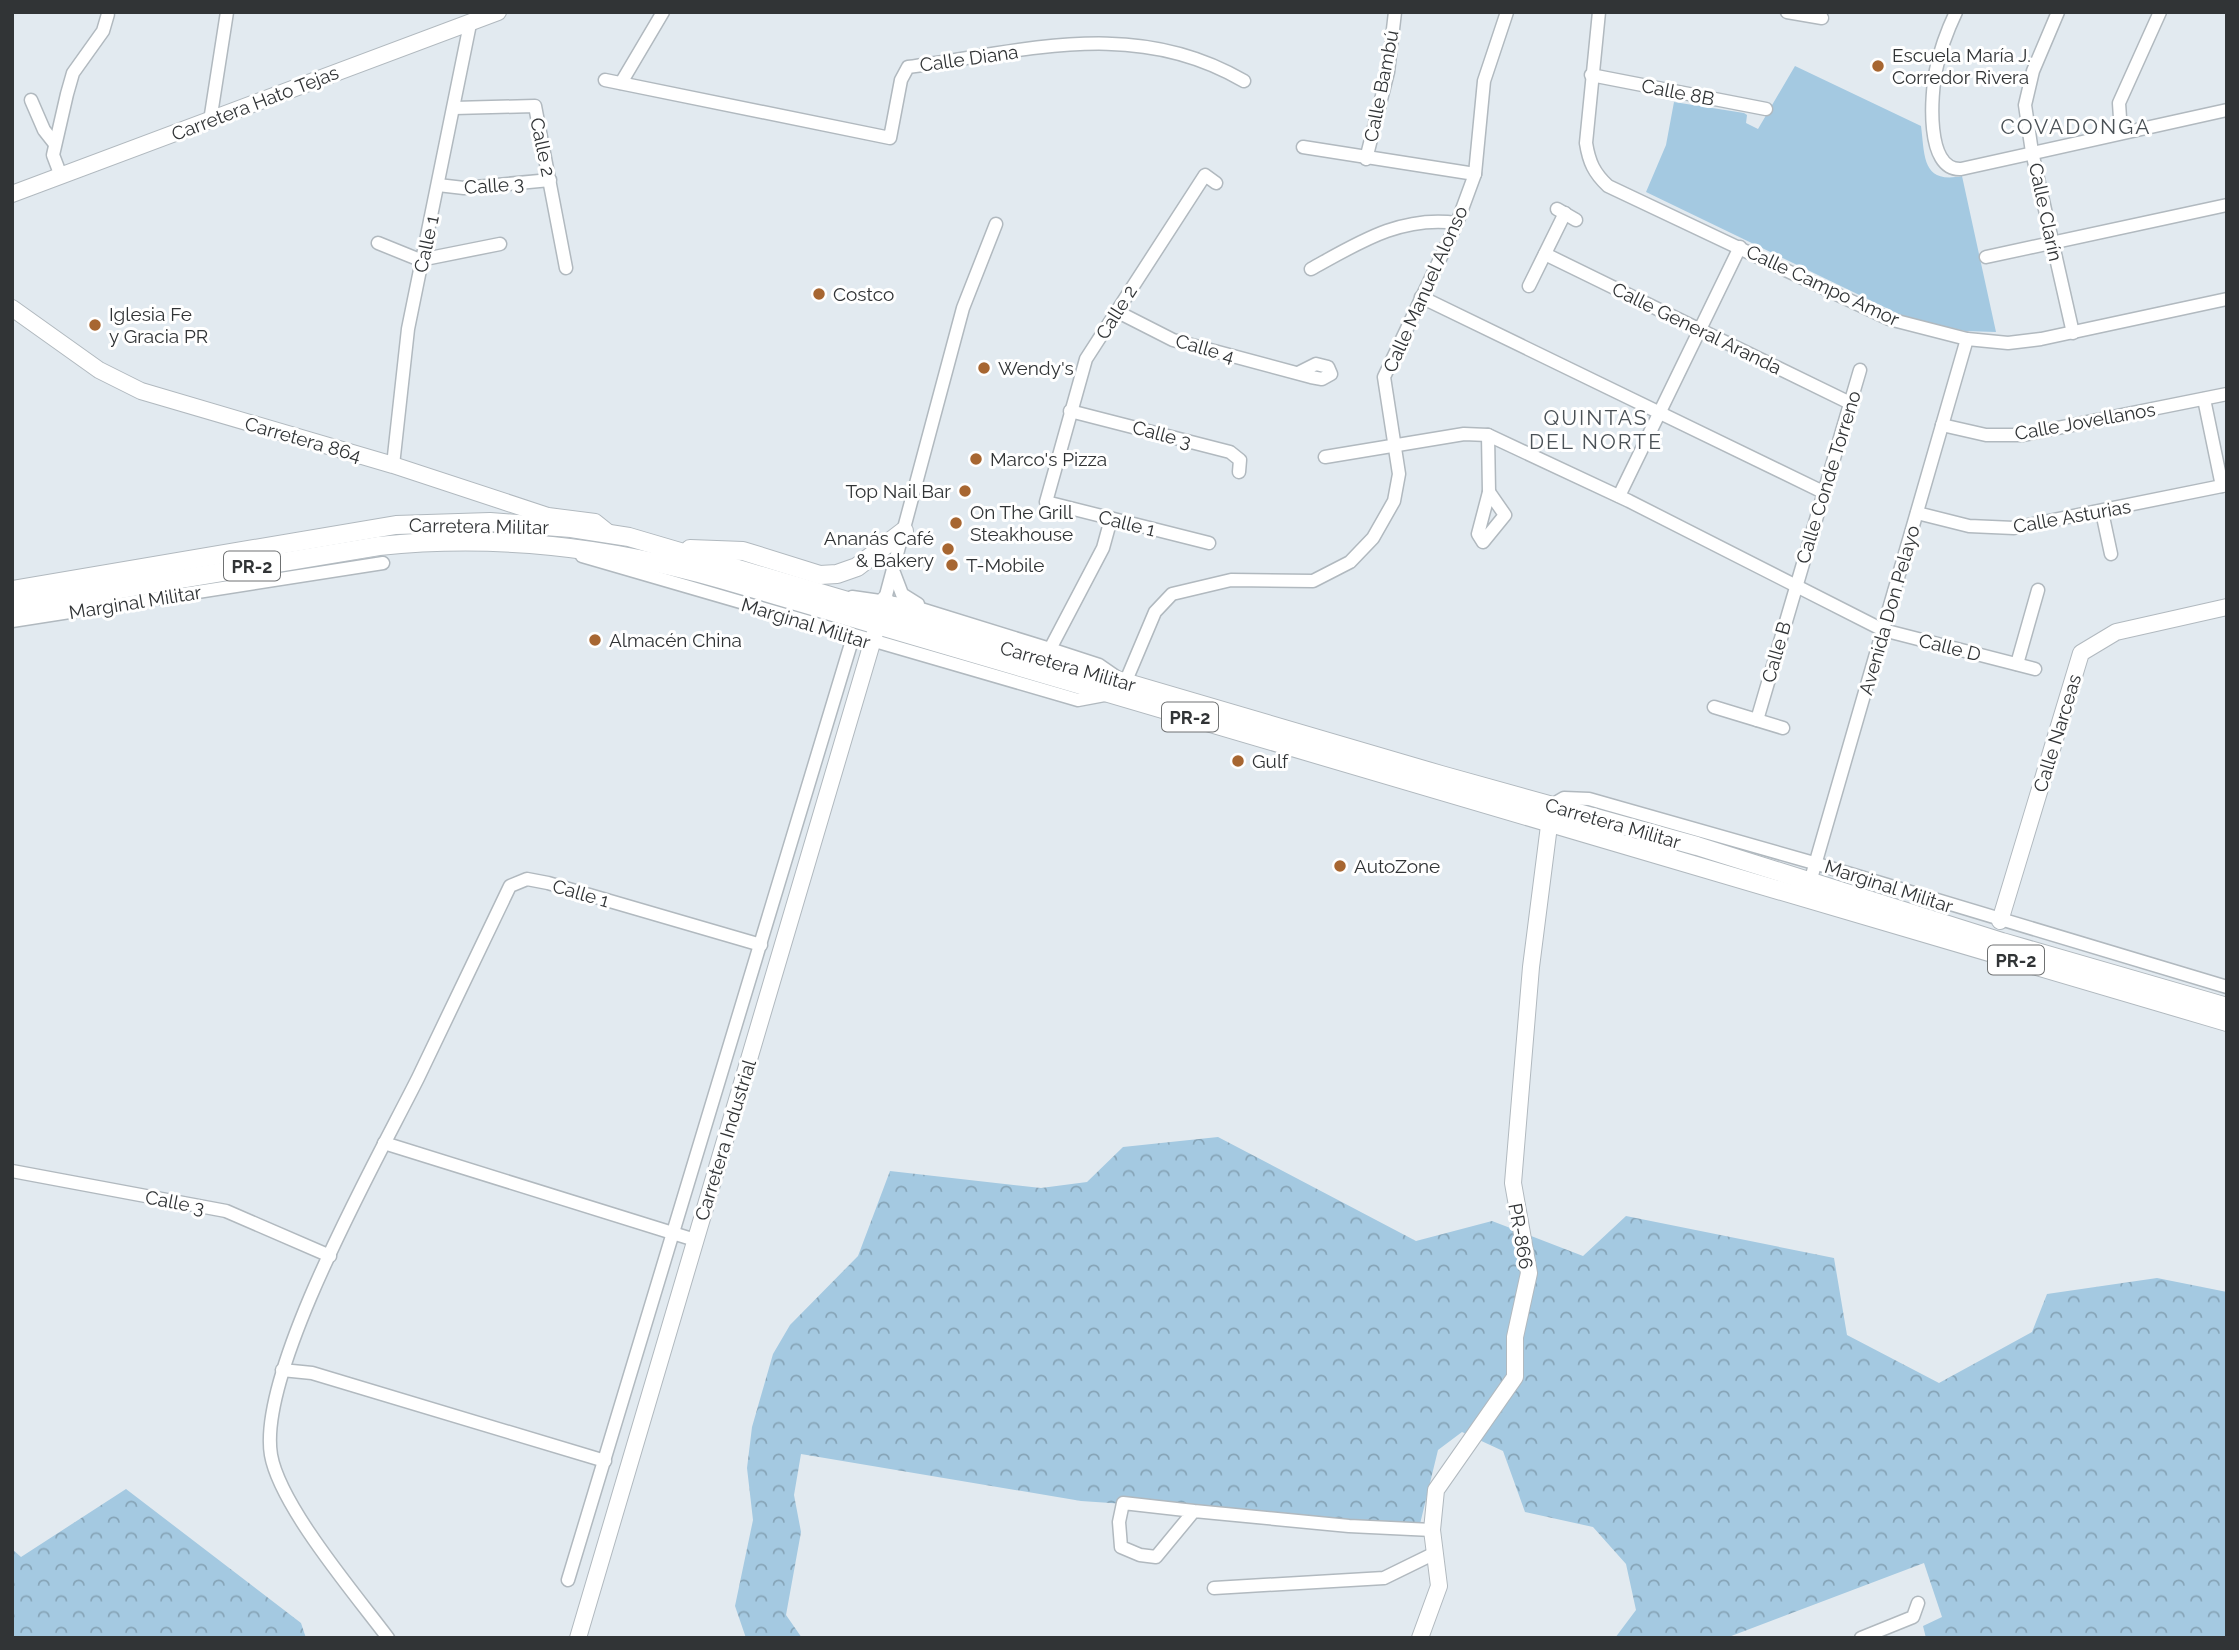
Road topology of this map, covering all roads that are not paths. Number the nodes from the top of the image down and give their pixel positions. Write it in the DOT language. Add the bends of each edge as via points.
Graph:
graph roads {
  1 [pos="228,12"];
  2 [pos="498,12"];
  3 [pos="663,12"];
  4 [pos="1395,12"];
  5 [pos="1507,12"];
  6 [pos="1599,12"];
  7 [pos="1787,12"];
  8 [pos="1956,12"];
  9 [pos="2058,12"];
  10 [pos="2160,12"];
  11 [pos="108,14"];
  12 [pos="1822,18"];
  13 [pos="470,24"];
  14 [pos="1591,75"];
  15 [pos="605,80"];
  16 [pos="1244,81"];
  17 [pos="621,83"];
  18 [pos="31,100"];
  19 [pos="454,108"];
  20 [pos="1766,109"];
  21 [pos="2227,110"];
  22 [pos="210,121"];
  23 [pos="2121,133"];
  24 [pos="55,144"];
  25 [pos="1303,147"];
  26 [pos="2032,152"];
  27 [pos="1366,159"];
  28 [pos="1475,174"];
  29 [pos="61,176"];
  30 [pos="1210,179"];
  31 [pos="550,180"];
  32 [pos="438,186"];
  33 [pos="12,194"];
  34 [pos="2227,205"];
  35 [pos="1566,214"];
  36 [pos="1457,223"];
  37 [pos="996,224"];
  38 [pos="2053,242"];
  39 [pos="378,243"];
  40 [pos="500,244"];
  41 [pos="1740,247"];
  42 [pos="1545,254"];
  43 [pos="1986,257"];
  44 [pos="422,259"];
  45 [pos="566,268"];
  46 [pos="1311,269"];
  47 [pos="1529,286"];
  48 [pos="1421,297"];
  49 [pos="2227,299"];
  50 [pos="12,308"];
  51 [pos="1116,311"];
  52 [pos="1700,329"];
  53 [pos="2073,332"];
  54 [pos="1967,339"];
  55 [pos="1860,370"];
  56 [pos="1298,373"];
  57 [pos="2227,394"];
  58 [pos="2204,399"];
  59 [pos="1850,402"];
  60 [pos="1070,411"];
  61 [pos="1659,413"];
  62 [pos="1942,425"];
  63 [pos="1488,435"];
  64 [pos="1395,446"];
  65 [pos="1325,457"];
  66 [pos="393,465"];
  67 [pos="1239,472"];
  68 [pos="2224,485"];
  69 [pos="1489,492"];
  70 [pos="1823,492"];
  71 [pos="490,496"];
  72 [pos="1619,496"];
  73 [pos="1046,502"];
  74 [pos="2102,512"];
  75 [pos="1917,513"];
  76 [pos="1111,519"];
  77 [pos="490,522"];
  78 [pos="904,531"];
  79 [pos="610,534"];
  80 [pos="491,541"];
  81 [pos="535,543"];
  82 [pos="1209,543"];
  83 [pos="678,551"];
  84 [pos="336,553"];
  85 [pos="2111,554"];
  86 [pos="383,564"];
  87 [pos="893,570"];
  88 [pos="326,572"];
  89 [pos="1796,584"];
  90 [pos="2038,590"];
  91 [pos="2227,607"];
  92 [pos="14,609"];
  93 [pos="926,611"];
  94 [pos="880,619"];
  95 [pos="1884,630"];
  96 [pos="853,637"];
  97 [pos="1049,649"];
  98 [pos="2017,664"];
  99 [pos="2035,670"];
  100 [pos="1119,689"];
  101 [pos="1714,707"];
  102 [pos="1757,720"];
  103 [pos="1783,728"];
  104 [pos="1552,805"];
  105 [pos="1549,824"];
  106 [pos="1812,871"];
  107 [pos="1806,899"];
  108 [pos="1961,909"];
  109 [pos="2000,921"];
  110 [pos="2002,942"];
  111 [pos="761,945"];
  112 [pos="2227,988"];
  113 [pos="2227,1007"];
  114 [pos="2227,1022"];
  115 [pos="384,1143"];
  116 [pos="12,1171"];
  117 [pos="673,1232"];
  118 [pos="695,1240"];
  119 [pos="330,1256"];
  120 [pos="282,1370"];
  121 [pos="605,1461"];
  122 [pos="1194,1511"];
  123 [pos="1432,1530"];
  124 [pos="1433,1554"];
  125 [pos="568,1580"];
  126 [pos="1214,1588"];
  127 [pos="1918,1603"];
  128 [pos="388,1638"];
  129 [pos="578,1638"];
  130 [pos="1420,1638"];
  131 [pos="1861,1638"];
  1 -- 22 [label="street"];
  2 -- 13 [label="street, Carretera Hato Tejas"];
  3 -- 17 [label="street"];
  4 -- 27 [label="street, Calle Bambú" via="1388,72"];
  5 -- 28 [label="street, Calle Manuel Alonso" via="1484,81"];
  6 -- 14 [label="street, Calle Campo Amor"];
  7 -- 12 [label="street"];
  8 -- 26 [label="street" via="1932,97 1940,160 1949,168 1961,169"];
  9 -- 26 [label="street, Calle Clarín" via="2033,71 2025,105"];
  10 -- 23 [label="street" via="2119,103"];
  11 -- 24 [label="street" via="103,31 73,73"];
  13 -- 19 [label="street, Calle 1"];
  13 -- 22 [label="street, Carretera Hato Tejas"];
  14 -- 20 [label="street, Calle 8B"];
  14 -- 41 [label="street, Calle Campo Amor" via="1586,143 1596,174 1608,186"];
  15 -- 17 [label="street"];
  16 -- 17 [label="street, Calle Diana" via="1188,55 1141,44 1098,41 908,67 901,80 890,138"];
  18 -- 24 [label="street"];
  19 -- 31 [label="street, Calle 2" via="535,106"];
  19 -- 32 [label="street, Calle 1"];
  21 -- 23 [label="street"];
  22 -- 29 [label="street, Carretera Hato Tejas"];
  23 -- 26 [label="street"];
  24 -- 29 [label="street" via="53,155"];
  25 -- 27 [label="street"];
  26 -- 38 [label="street, Calle Clarín"];
  27 -- 28 [label="street"];
  28 -- 36 [label="street, Calle Manuel Alonso"];
  29 -- 33 [label="street, Carretera Hato Tejas"];
  30 -- 51 [label="street, Calle 2"];
  31 -- 32 [label="street, Calle 3"];
  31 -- 45 [label="street, Calle 2"];
  32 -- 44 [label="street, Calle 1"];
  34 -- 38 [label="street"];
  35 -- 42 [label="street"];
  36 -- 46 [label="street" via="1431,219 1382,230"];
  36 -- 48 [label="street, Calle Manuel Alonso"];
  37 -- 78 [label="street" via="963,308"];
  38 -- 43 [label="street"];
  38 -- 53 [label="street, Calle Clarín"];
  39 -- 44 [label="street"];
  40 -- 44 [label="street"];
  41 -- 52 [label="street"];
  41 -- 54 [label="street, Calle Campo Amor" via="1889,319"];
  42 -- 47 [label="street"];
  42 -- 52 [label="street, Calle General Aranda"];
  44 -- 66 [label="street, Calle 1" via="408,329"];
  48 -- 61 [label="street"];
  48 -- 64 [label="street, Calle Manuel Alonso" via="1384,377"];
  49 -- 53 [label="street, Calle Campo Amor"];
  50 -- 66 [label="street, Carretera 864" via="99,370 141,391"];
  51 -- 56 [label="street, Calle 4" via="1173,340"];
  51 -- 60 [label="street, Calle 2" via="1086,359"];
  52 -- 59 [label="street, Calle General Aranda"];
  52 -- 61 [label="street"];
  53 -- 54 [label="street, Calle Campo Amor" via="2008,343"];
  54 -- 62 [label="street, Avenida Don Pelayo"];
  55 -- 59 [label="street, Calle Conde Torreno"];
  57 -- 58 [label="street, Calle Jovellanos"];
  58 -- 62 [label="street, Calle Jovellanos" via="2023,435 1986,435"];
  58 -- 68 [label="street"];
  59 -- 70 [label="street, Calle Conde Torreno"];
  60 -- 67 [label="street, Calle 3" via="1230,452 1240,460"];
  60 -- 73 [label="street, Calle 2"];
  61 -- 70 [label="street"];
  61 -- 72 [label="street"];
  62 -- 75 [label="street, Avenida Don Pelayo"];
  63 -- 64 [label="street" via="1464,433"];
  63 -- 69 [label="street"];
  63 -- 72 [label="street, Calle D"];
  64 -- 65 [label="street"];
  64 -- 100 [label="street, Calle Manuel Alonso" via="1399,474 1394,501 1373,538 1350,562 1313,581 1231,580 1172,594 1155,612"];
  66 -- 71 [label="street, Carretera 864"];
  68 -- 74 [label="street, Calle Asturias"];
  70 -- 89 [label="street, Calle Conde Torreno"];
  71 -- 77 [label="street"];
  71 -- 79 [label="street, Carretera 864" via="548,516 595,522"];
  72 -- 89 [label="street, Calle D"];
  73 -- 76 [label="street, Calle 1"];
  74 -- 75 [label="street, Calle Asturias" via="2014,528 1969,526"];
  74 -- 85 [label="street"];
  75 -- 95 [label="street, Avenida Don Pelayo"];
  76 -- 82 [label="street, Calle 1"];
  76 -- 97 [label="street" via="1103,548"];
  77 -- 79 [label="main road, Carretera Militar / PR-2"];
  77 -- 80 [label="street"];
  77 -- 92 [label="main road, Carretera Militar / PR-2" via="369,528"];
  78 -- 83 [label="main road" via="857,567 837,574 820,575 743,551 706,547"];
  78 -- 87 [label="street"];
  79 -- 83 [label="main road, Carretera Militar / PR-2"];
  80 -- 81 [label="main road, Carretera Militar / PR-2"];
  80 -- 84 [label="main road, Carretera Militar / PR-2" via="438,540"];
  81 -- 94 [label="main road, Carretera Militar / PR-2" via="626,555"];
  81 -- 96 [label="street, Marginal Militar"];
  83 -- 94 [label="main road, Carretera Militar / PR-2" via="831,596"];
  84 -- 88 [label="street"];
  84 -- 92 [label="main road, Carretera Militar / PR-2"];
  86 -- 88 [label="street, Marginal Militar"];
  87 -- 93 [label="street" via="902,593"];
  87 -- 94 [label="street"];
  88 -- 92 [label="street, Marginal Militar"];
  89 -- 95 [label="street, Calle D"];
  89 -- 102 [label="street, Calle B"];
  90 -- 98 [label="street"];
  91 -- 109 [label="street, Calle Narceas" via="2116,632 2081,653"];
  93 -- 94 [label="street, Marginal Militar"];
  93 -- 97 [label="street, Marginal Militar"];
  94 -- 96 [label="street, Marginal Militar"];
  94 -- 100 [label="main road, Carretera Militar / PR-2"];
  94 -- 100 [label="street, Marginal Militar" via="1078,700"];
  94 -- 118 [label="street, Carretera Industrial"];
  95 -- 98 [label="street, Calle D"];
  95 -- 106 [label="street, Avenida Don Pelayo"];
  96 -- 111 [label="street"];
  97 -- 100 [label="street, Marginal Militar" via="1099,664"];
  98 -- 99 [label="street, Calle D"];
  100 -- 104 [label="main road, Carretera Militar / PR-2"];
  100 -- 105 [label="main road, Carretera Militar / PR-2"];
  101 -- 102 [label="street"];
  102 -- 103 [label="street"];
  104 -- 105 [label="street, PR-866 / PR-866"];
  104 -- 106 [label="main road, Carretera Militar / PR-2"];
  105 -- 107 [label="main road, Carretera Militar / PR-2"];
  105 -- 123 [label="street, PR-866 / PR-866" via="1531,967 1513,1183 1529,1273 1515,1337 1515,1377 1436,1490"];
  106 -- 107 [label="street, Avenida Don Pelayo"];
  106 -- 108 [label="street, Marginal Militar"];
  106 -- 110 [label="main road, Carretera Militar / PR-2"];
  107 -- 114 [label="main road, Carretera Militar / PR-2"];
  108 -- 109 [label="street, Marginal Militar"];
  108 -- 110 [label="street"];
  109 -- 112 [label="street, Marginal Militar"];
  110 -- 113 [label="main road, Carretera Militar / PR-2"];
  111 -- 115 [label="street, Calle 1" via="527,879 510,886"];
  111 -- 117 [label="street"];
  115 -- 117 [label="street"];
  115 -- 119 [label="street, Calle 1"];
  116 -- 119 [label="street, Calle 3" via="226,1211"];
  117 -- 118 [label="street"];
  117 -- 121 [label="street"];
  118 -- 129 [label="street, Carretera Industrial"];
  119 -- 120 [label="street, Calle 1"];
  120 -- 121 [label="street" via="312,1373"];
  120 -- 128 [label="street, Calle 1" via="270,1439 274,1465 293,1508"];
  121 -- 125 [label="street"];
  122 -- 122 [label="street" via="1156,1557 1121,1547 1123,1503"];
  122 -- 123 [label="street"];
  123 -- 124 [label="street, PR-866 / PR-866"];
  124 -- 126 [label="street" via="1384,1578"];
  124 -- 130 [label="street, PR-866 / PR-866" via="1438,1586"];
  127 -- 131 [label="street" via="1913,1617"];
}
